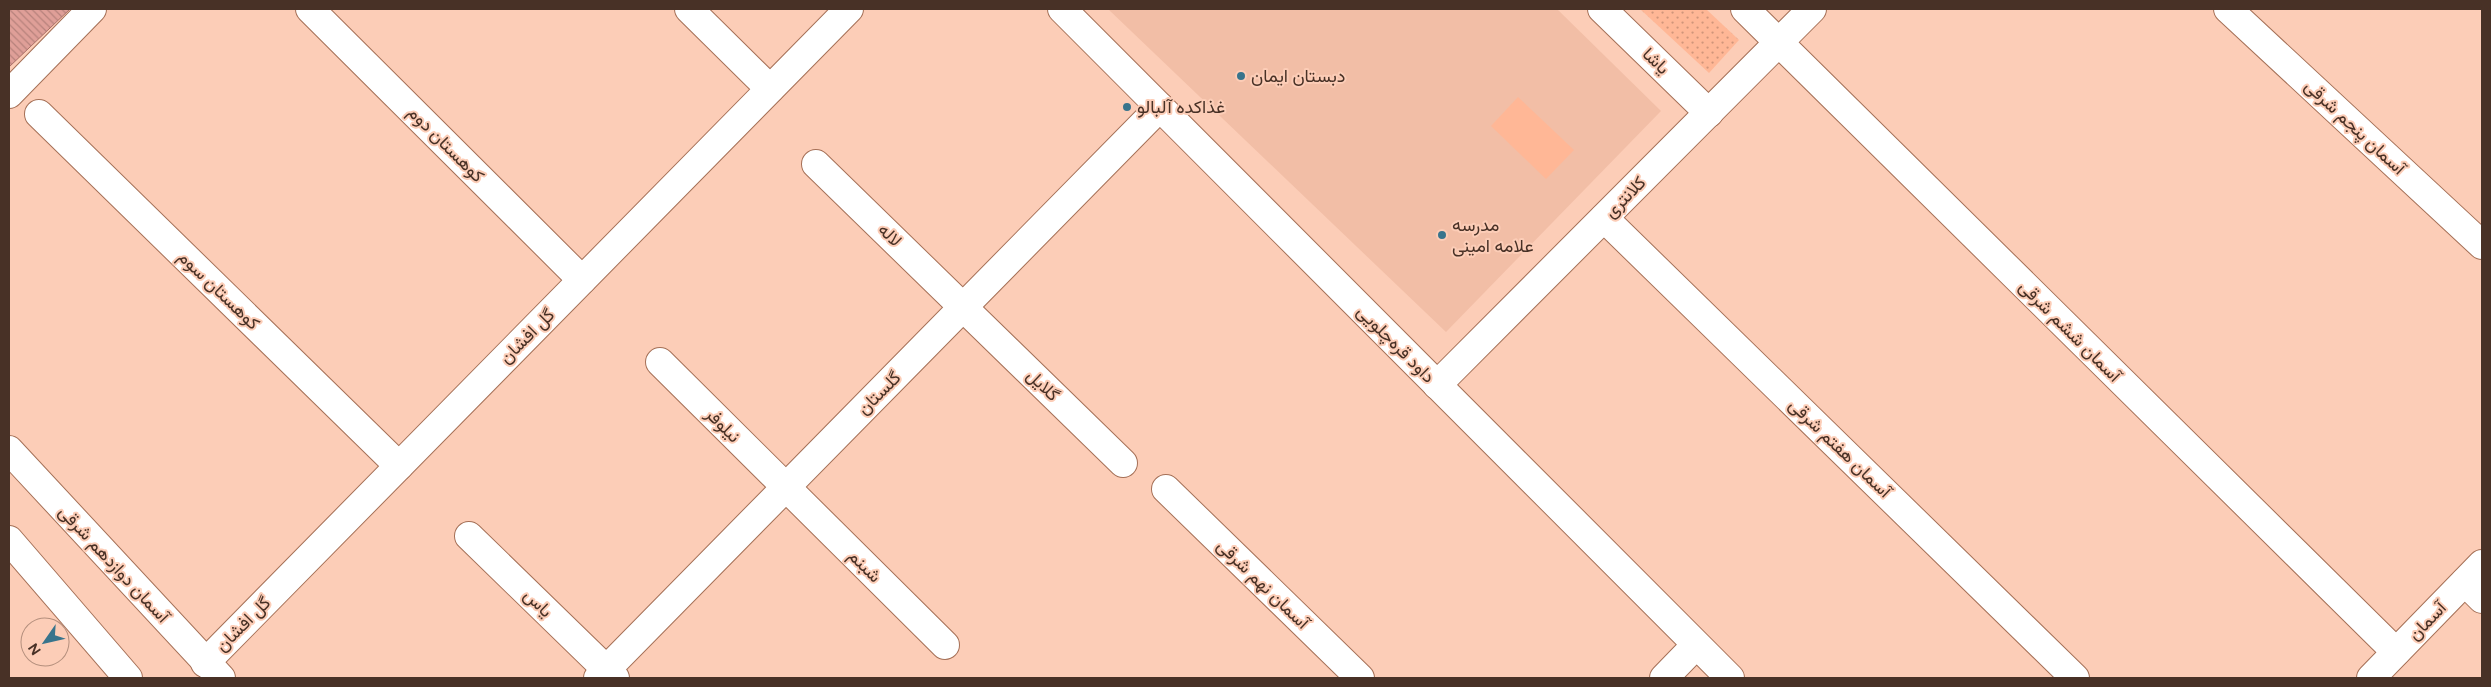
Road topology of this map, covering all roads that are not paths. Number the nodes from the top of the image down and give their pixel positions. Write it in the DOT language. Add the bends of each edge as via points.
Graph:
graph roads {
  1 [pos="92,9"];
  2 [pos="310,9"];
  3 [pos="689,9"];
  4 [pos="849,9"];
  5 [pos="1062,9"];
  6 [pos="1602,9"];
  7 [pos="1745,9"];
  8 [pos="1812,9"];
  9 [pos="2228,9"];
  10 [pos="1778,42"];
  11 [pos="770,89"];
  12 [pos="9,94"];
  13 [pos="1160,107"];
  14 [pos="1709,113"];
  15 [pos="39,114"];
  16 [pos="816,164"];
  17 [pos="1604,218"];
  18 [pos="2482,245"];
  19 [pos="582,280"];
  20 [pos="963,307"];
  21 [pos="660,362"];
  22 [pos="1437,385"];
  23 [pos="9,450"];
  24 [pos="1123,463"];
  25 [pos="398,466"];
  26 [pos="786,487"];
  27 [pos="1166,490"];
  28 [pos="469,536"];
  29 [pos="9,540"];
  30 [pos="2476,582"];
  31 [pos="945,645"];
  32 [pos="1696,645"];
  33 [pos="2396,652"];
  34 [pos="213,670"];
  35 [pos="606,675"];
  36 [pos="128,678"];
  37 [pos="1360,678"];
  38 [pos="1664,678"];
  39 [pos="1730,678"];
  40 [pos="2075,678"];
  41 [pos="2371,678"];
  1 -- 12 [label="main road"];
  2 -- 19 [label="main road, کوهستان دوم"];
  3 -- 11 [label="main road"];
  4 -- 11 [label="main road, گل افشان"];
  5 -- 13 [label="main road, داود قره‌چلویی"];
  6 -- 14 [label="main road, یاشا"];
  7 -- 10 [label="main road, آسمان ششم شرقی"];
  8 -- 10 [label="main road, کلانتری"];
  9 -- 18 [label="main road, آسمان پنجم شرقی"];
  10 -- 14 [label="main road, کلانتری"];
  10 -- 33 [label="main road, آسمان ششم شرقی"];
  11 -- 19 [label="main road, گل افشان"];
  13 -- 20 [label="main road, گلستان"];
  13 -- 22 [label="main road, داود قره‌چلویی"];
  14 -- 17 [label="main road, کلانتری"];
  15 -- 25 [label="main road, کوهستان سوم"];
  16 -- 20 [label="main road, لاله"];
  17 -- 22 [label="main road, کلانتری"];
  17 -- 40 [label="main road, آسمان هفتم شرقی"];
  19 -- 25 [label="main road, گل افشان"];
  20 -- 24 [label="main road, گلایل"];
  20 -- 26 [label="main road, گلستان"];
  21 -- 26 [label="main road, نیلوفر"];
  22 -- 32 [label="main road, داود قره‌چلویی"];
  23 -- 34 [label="main road, آسمان دوازدهم شرقی"];
  25 -- 34 [label="main road, گل افشان"];
  26 -- 31 [label="main road, شبنم"];
  26 -- 35 [label="main road, گلستان"];
  27 -- 37 [label="main road, آسمان نهم شرقی"];
  28 -- 35 [label="main road, یاس"];
  29 -- 36 [label="main road"];
  30 -- 33 [label="main road, آسمان"];
  32 -- 38 [label="main road"];
  32 -- 39 [label="main road, داود قره‌چلویی"];
  33 -- 41 [label="main road, آسمان"];
}
